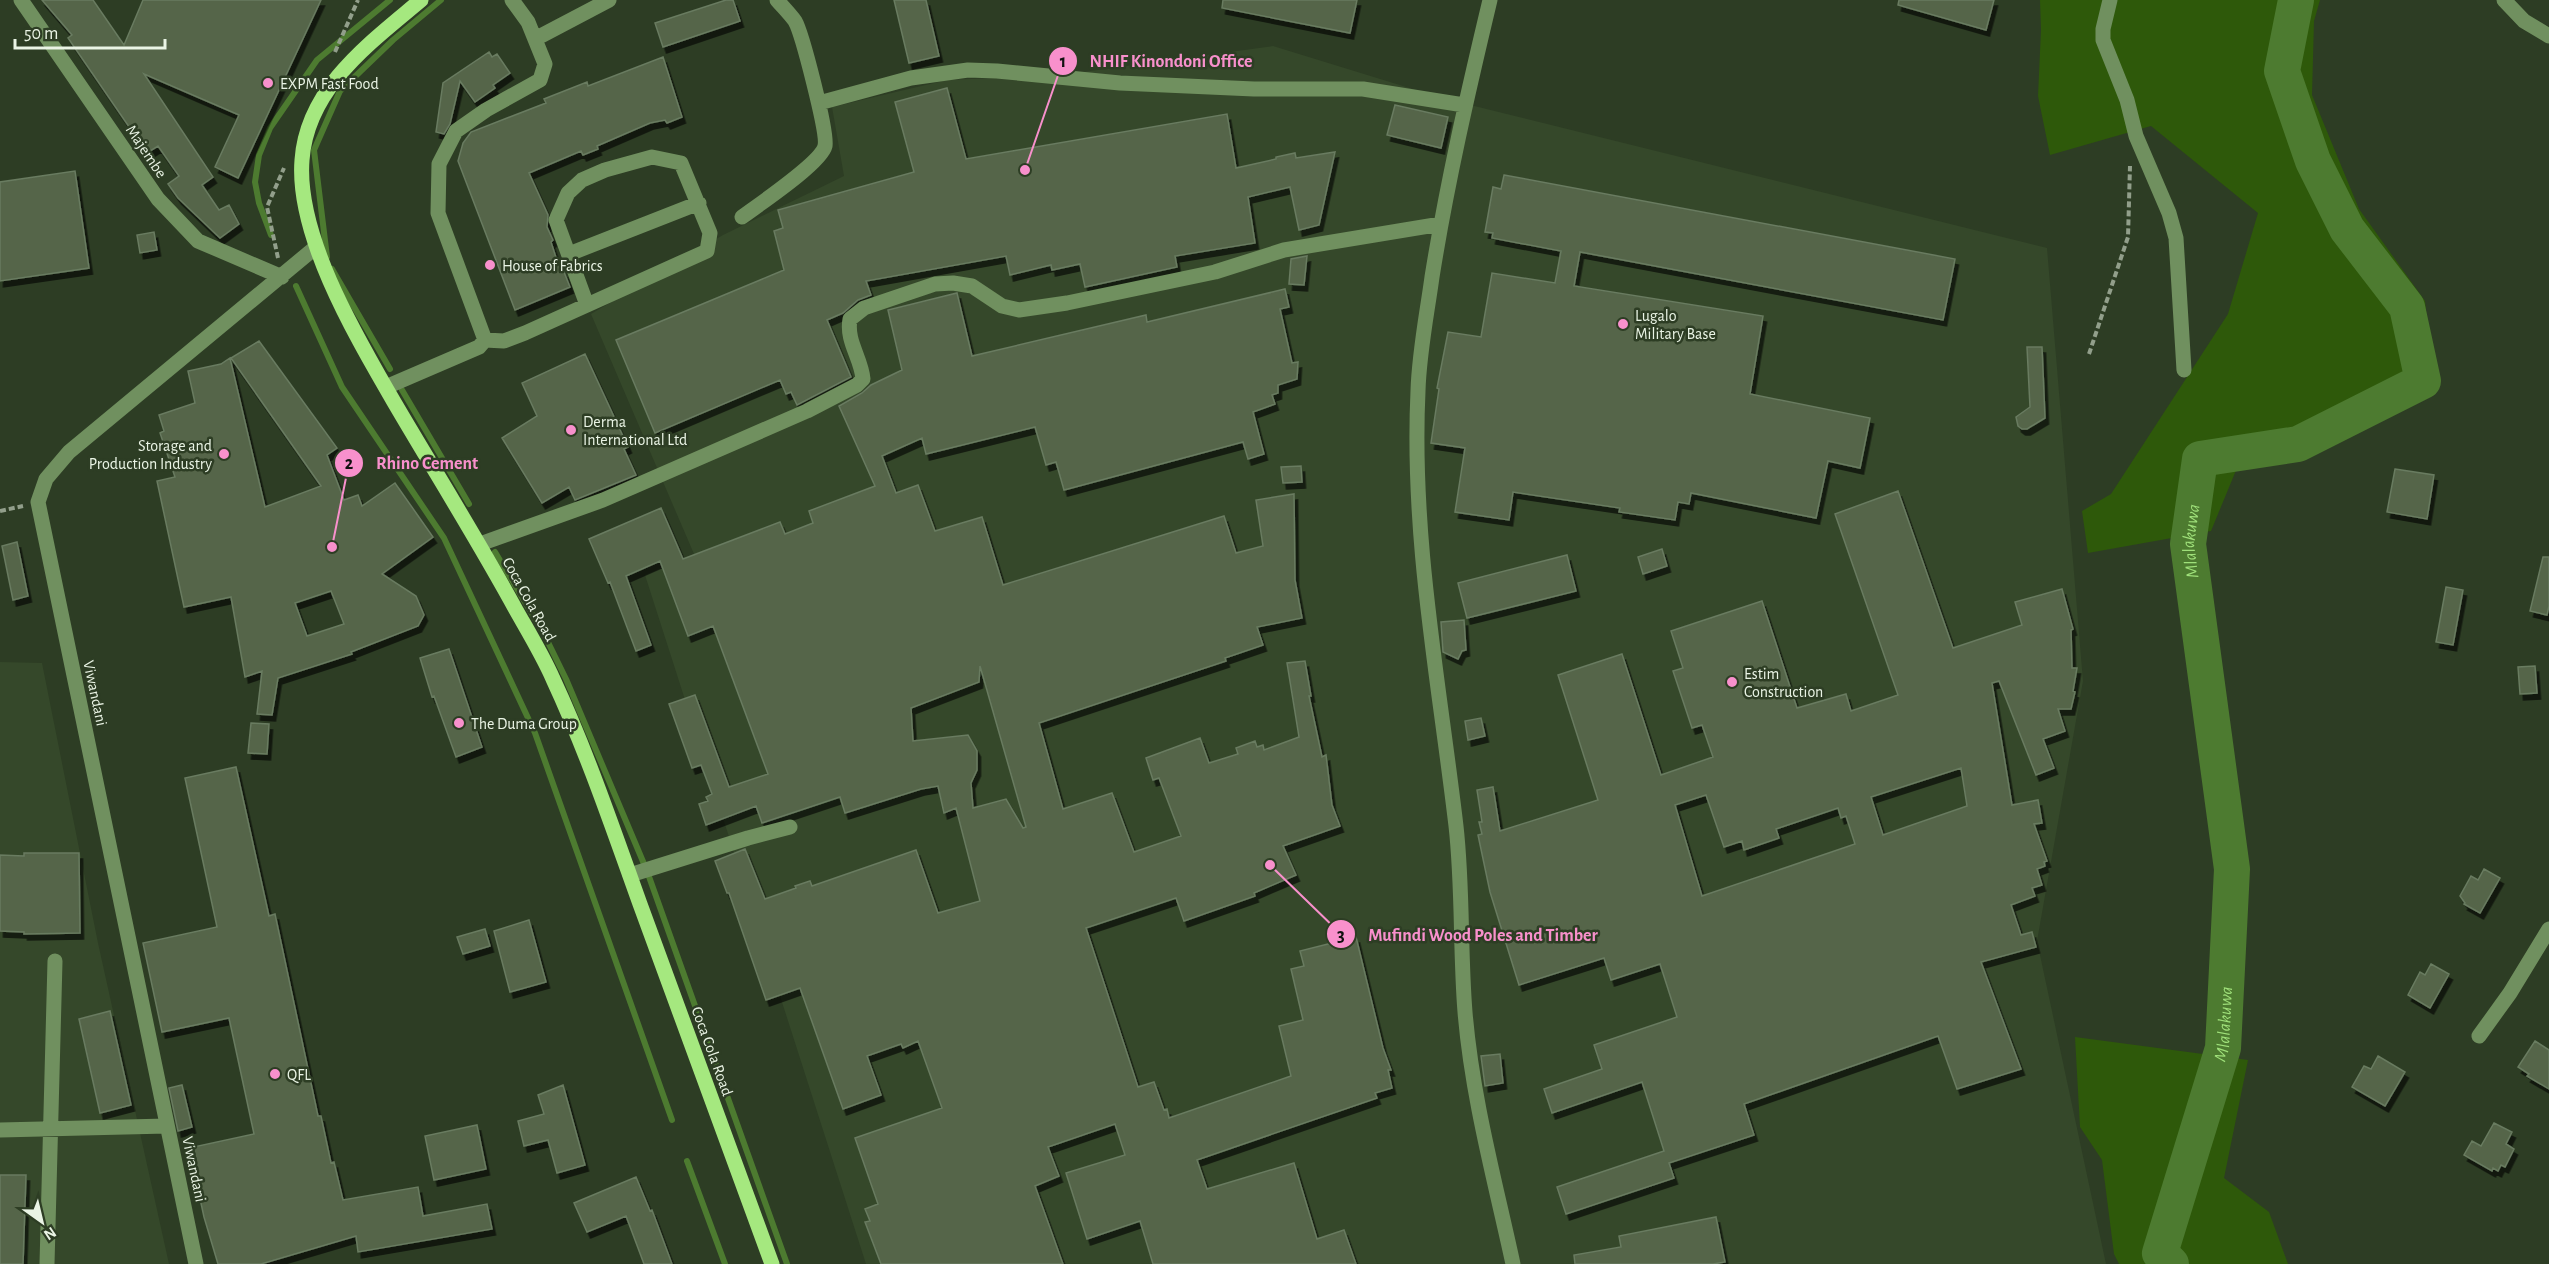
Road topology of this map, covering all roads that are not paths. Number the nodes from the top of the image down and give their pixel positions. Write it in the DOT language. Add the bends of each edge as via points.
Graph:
graph roads {
  1 [pos="21,0"];
  2 [pos="421,0"];
  3 [pos="512,0"];
  4 [pos="609,0"];
  5 [pos="777,0"];
  6 [pos="1490,0"];
  7 [pos="2110,0"];
  8 [pos="2504,0"];
  9 [pos="2549,36"];
  10 [pos="535,39"];
  11 [pos="819,103"];
  12 [pos="1464,105"];
  13 [pos="699,203"];
  14 [pos="742,217"];
  15 [pos="1441,224"];
  16 [pos="316,247"];
  17 [pos="568,254"];
  18 [pos="282,278"];
  19 [pos="587,305"];
  20 [pos="485,340"];
  21 [pos="2184,370"];
  22 [pos="386,387"];
  23 [pos="480,544"];
  24 [pos="790,828"];
  25 [pos="630,875"];
  26 [pos="2549,929"];
  27 [pos="55,961"];
  28 [pos="2479,1036"];
  29 [pos="167,1126"];
  30 [pos="50,1129"];
  31 [pos="0,1130"];
  32 [pos="47,1264"];
  33 [pos="196,1264"];
  34 [pos="772,1264"];
  35 [pos="1513,1264"];
  1 -- 18 [label="street, Majembe" via="177,221 198,241"];
  2 -- 16 [label="main road, Coca Cola Road" via="352,60 328,89 308,127 301,162 305,202"];
  3 -- 10 [label="street"];
  4 -- 10 [label="street"];
  5 -- 11 [label="street" via="796,23"];
  6 -- 12 [label="street"];
  7 -- 21 [label="street" via="2103,40 2176,238"];
  8 -- 9 [label="street" via="2524,21"];
  10 -- 20 [label="street" via="545,64 540,80 456,131 439,164 438,213"];
  11 -- 12 [label="street" via="940,72 997,70 1120,83 1363,89"];
  11 -- 14 [label="street" via="825,147 814,161"];
  12 -- 15 [label="street"];
  13 -- 17 [label="street"];
  13 -- 17 [label="street" via="681,163 652,157 605,170 582,180 568,193 556,220"];
  13 -- 19 [label="street" via="710,233 707,251"];
  15 -- 23 [label="street" via="1284,250 1215,272 1019,310 1002,306 972,286 953,283 907,293 864,308 850,319 849,340 863,379 857,385 807,411 603,500"];
  15 -- 35 [label="street" via="1418,388 1416,470 1422,564 1456,827 1465,1012 1473,1075"];
  16 -- 18 [label="street, Viwandani"];
  16 -- 22 [label="main road, Coca Cola Road" via="339,300"];
  17 -- 19 [label="street"];
  18 -- 29 [label="street, Viwandani" via="69,452 46,479 38,502"];
  19 -- 20 [label="street" via="504,341"];
  20 -- 22 [label="street" via="479,347"];
  22 -- 23 [label="main road, Coca Cola Road"];
  23 -- 25 [label="main road, Coca Cola Road" via="552,676"];
  24 -- 25 [label="street"];
  25 -- 34 [label="main road, Coca Cola Road"];
  26 -- 28 [label="street"];
  27 -- 30 [label="street"];
  29 -- 30 [label="street"];
  29 -- 33 [label="street, Viwandani"];
  30 -- 31 [label="street"];
  30 -- 32 [label="street"];
}
